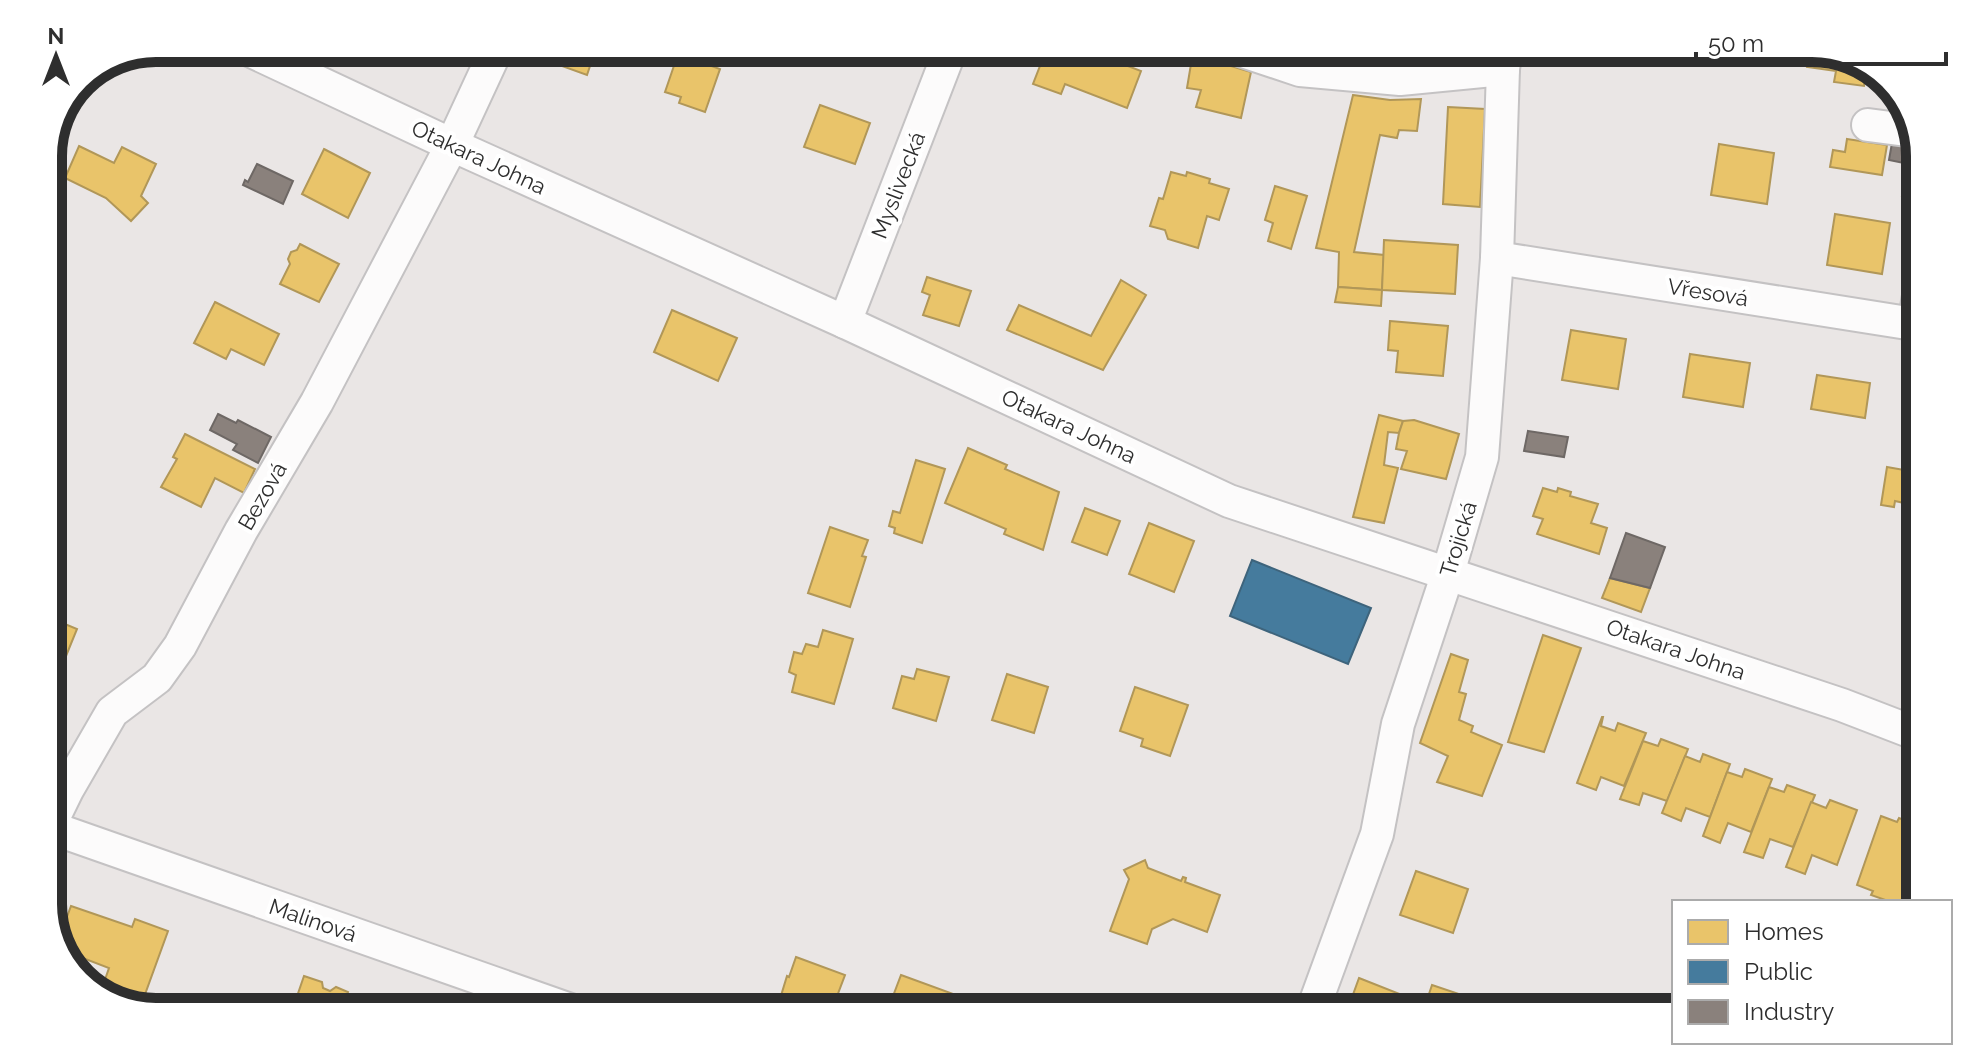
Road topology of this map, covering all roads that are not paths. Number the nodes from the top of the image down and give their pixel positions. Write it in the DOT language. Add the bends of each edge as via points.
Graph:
graph roads {
  1 [pos="275,62"];
  2 [pos="491,62"];
  3 [pos="946,62"];
  4 [pos="1276,62"];
  5 [pos="1488,62"];
  6 [pos="1504,62"];
  7 [pos="1868,125"];
  8 [pos="1902,129"];
  9 [pos="452,145"];
  10 [pos="1497,258"];
  11 [pos="845,322"];
  12 [pos="1906,323"];
  13 [pos="1448,573"];
  14 [pos="1906,730"];
  15 [pos="62,781"];
  16 [pos="62,833"];
  17 [pos="536,998"];
  18 [pos="1317,998"];
  1 -- 9 [label="street, Otakara Johna"];
  2 -- 9 [label="street, Bezová"];
  3 -- 11 [label="street, Myslivecká"];
  4 -- 5 [label="street" via="1300,70 1400,79"];
  6 -- 10 [label="street, Trojická"];
  7 -- 8 [label="street"];
  9 -- 11 [label="street, Otakara Johna"];
  9 -- 15 [label="street, Bezová" via="180,646 157,678 112,712"];
  10 -- 12 [label="street, Vřesová"];
  10 -- 13 [label="street, Trojická" via="1482,457"];
  11 -- 13 [label="street, Otakara Johna" via="1229,501"];
  13 -- 14 [label="street, Otakara Johna"];
  13 -- 18 [label="street, Trojická" via="1398,724 1377,834"];
  16 -- 17 [label="street, Malinová"];
}
